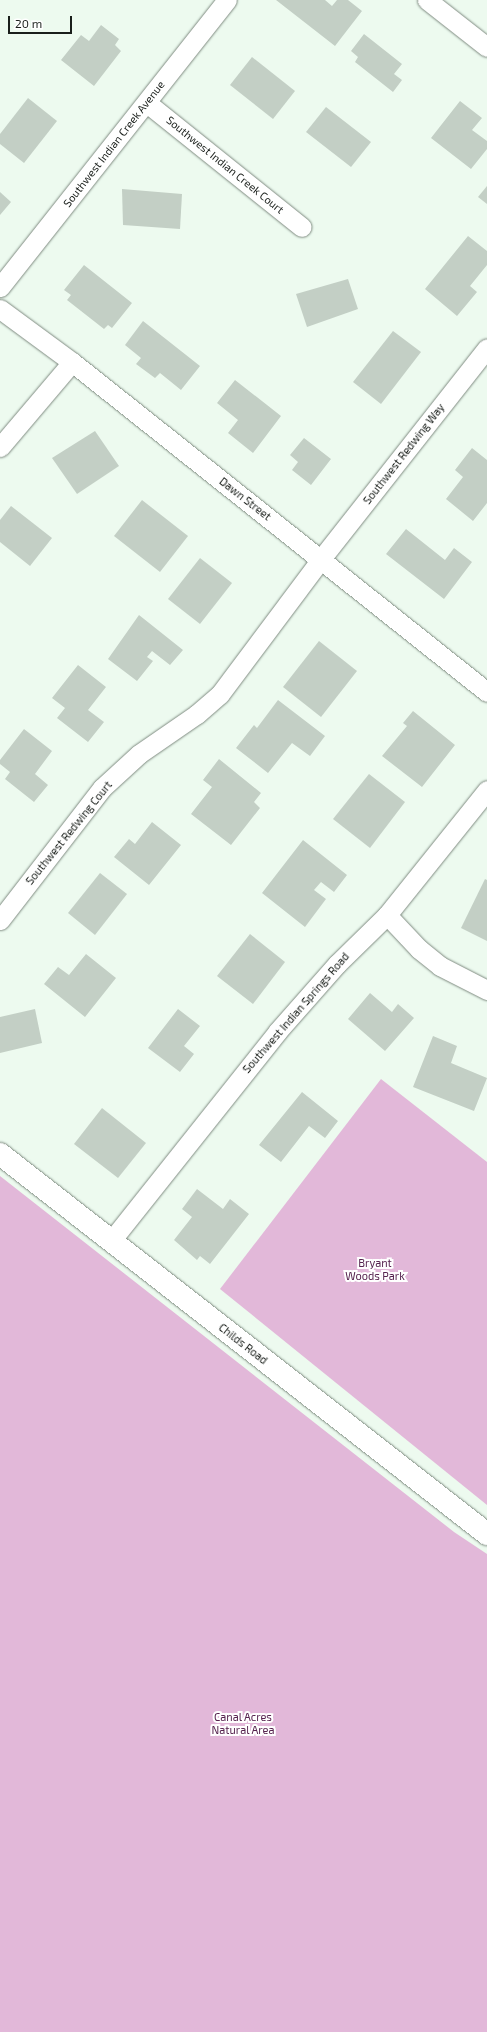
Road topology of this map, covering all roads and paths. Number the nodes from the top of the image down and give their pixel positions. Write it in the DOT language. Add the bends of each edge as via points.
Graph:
graph roads {
  1 [pos="227,0"];
  2 [pos="427,0"];
  3 [pos="487,47"];
  4 [pos="147,103"];
  5 [pos="302,227"];
  6 [pos="0,287"];
  7 [pos="0,309"];
  8 [pos="487,348"];
  9 [pos="72,362"];
  10 [pos="0,447"];
  11 [pos="321,559"];
  12 [pos="487,692"];
  13 [pos="487,790"];
  14 [pos="387,914"];
  15 [pos="0,920"];
  16 [pos="487,990"];
  17 [pos="0,1154"];
  18 [pos="111,1241"];
  19 [pos="487,1534"];
  1 -- 4 [label="street, Southwest Indian Creek Avenue"];
  2 -- 3 [label="street"];
  4 -- 5 [label="street, Southwest Indian Creek Court"];
  4 -- 6 [label="street, Southwest Indian Creek Avenue"];
  7 -- 9 [label="street, Dawn Street"];
  8 -- 11 [label="street, Southwest Redwing Way"];
  9 -- 10 [label="street"];
  9 -- 11 [label="street, Dawn Street"];
  11 -- 12 [label="street, Dawn Street"];
  11 -- 15 [label="street, Southwest Redwing Court" via="220,694 197,714 139,754 102,788"];
  13 -- 14 [label="street, Southwest Indian Springs Road"];
  14 -- 16 [label="street" via="419,949 440,966"];
  14 -- 18 [label="street, Southwest Indian Springs Road" via="337,964 277,1032"];
  17 -- 18 [label="street, Childs Road"];
  18 -- 19 [label="street, Childs Road"];
}
